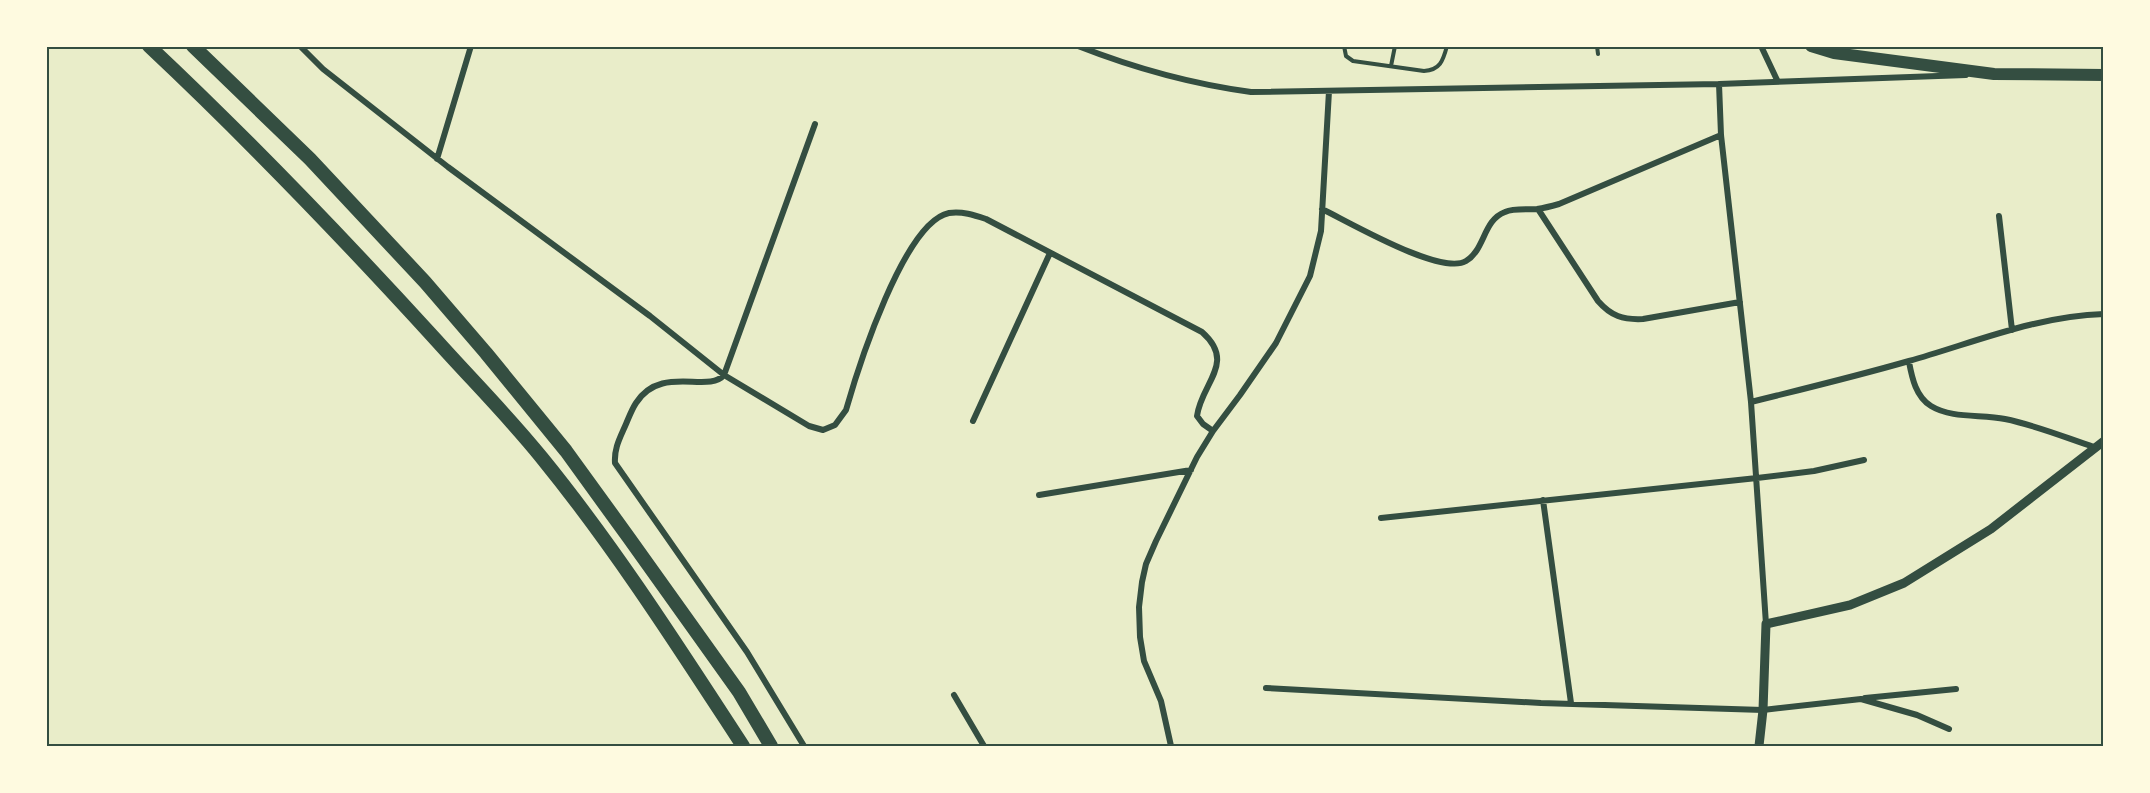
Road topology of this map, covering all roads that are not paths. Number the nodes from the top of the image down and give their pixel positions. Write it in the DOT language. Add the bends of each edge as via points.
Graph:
graph roads {
  1 [pos="149,46"];
  2 [pos="193,46"];
  3 [pos="300,46"];
  4 [pos="471,46"];
  5 [pos="1078,46"];
  6 [pos="1344,46"];
  7 [pos="1395,46"];
  8 [pos="1447,46"];
  9 [pos="1597,46"];
  10 [pos="1761,46"];
  11 [pos="1810,46"];
  12 [pos="1598,54"];
  13 [pos="1391,66"];
  14 [pos="1994,74"];
  15 [pos="2103,75"];
  16 [pos="1778,82"];
  17 [pos="1719,84"];
  18 [pos="1329,91"];
  19 [pos="815,124"];
  20 [pos="1721,135"];
  21 [pos="437,159"];
  22 [pos="1323,209"];
  23 [pos="1538,209"];
  24 [pos="1999,216"];
  25 [pos="1050,253"];
  26 [pos="1740,302"];
  27 [pos="2103,314"];
  28 [pos="2012,330"];
  29 [pos="1909,362"];
  30 [pos="724,375"];
  31 [pos="1751,402"];
  32 [pos="973,421"];
  33 [pos="1213,431"];
  34 [pos="2103,441"];
  35 [pos="2094,447"];
  36 [pos="1864,460"];
  37 [pos="1191,470"];
  38 [pos="1756,478"];
  39 [pos="1039,495"];
  40 [pos="1543,500"];
  41 [pos="1381,518"];
  42 [pos="1766,624"];
  43 [pos="1266,688"];
  44 [pos="1956,688"];
  45 [pos="954,695"];
  46 [pos="1861,699"];
  47 [pos="1571,704"];
  48 [pos="1763,710"];
  49 [pos="1949,729"];
  50 [pos="743,747"];
  51 [pos="771,747"];
  52 [pos="804,747"];
  53 [pos="984,747"];
  54 [pos="1171,747"];
  55 [pos="1759,747"];
  1 -- 50 [label="highway" via="354,250 541,457 605,542"];
  2 -- 51 [label="highway" via="310,159 486,353 629,538 739,692"];
  3 -- 21 [label="street" via="323,69"];
  4 -- 21 [label="street"];
  5 -- 18 [label="street" via="1137,67 1214,87 1251,92"];
  6 -- 13 [label="lane" via="1346,56 1353,61"];
  7 -- 13 [label="lane"];
  8 -- 13 [label="lane" via="1443,61 1435,69"];
  9 -- 12 [label="lane"];
  10 -- 16 [label="street"];
  11 -- 14 [label="main road" via="1834,53"];
  14 -- 15 [label="main road"];
  14 -- 16 [label="street"];
  16 -- 17 [label="street"];
  17 -- 18 [label="street"];
  17 -- 20 [label="street"];
  18 -- 22 [label="street"];
  19 -- 30 [label="street"];
  20 -- 23 [label="street" via="1559,204"];
  20 -- 26 [label="street"];
  21 -- 30 [label="street"];
  22 -- 23 [label="street" via="1425,258 1453,264 1468,261 1498,215"];
  22 -- 33 [label="street" via="1317,252 1297,304 1276,343"];
  23 -- 26 [label="street" via="1598,302 1616,317 1642,319"];
  24 -- 28 [label="street"];
  25 -- 30 [label="street" via="965,212 948,213 935,220 916,241 892,282 846,410 835,425 823,430 809,426"];
  25 -- 32 [label="street"];
  25 -- 33 [label="street" via="1209,338 1218,356 1217,366 1197,416"];
  26 -- 31 [label="street"];
  27 -- 28 [label="street" via="2063,317"];
  28 -- 29 [label="street"];
  29 -- 31 [label="street"];
  29 -- 35 [label="street" via="1913,382 1932,406 1958,414 2023,423"];
  30 -- 52 [label="street" via="710,382 662,383 645,393 636,402 615,450 615,463 747,652"];
  31 -- 38 [label="street"];
  33 -- 37 [label="street"];
  34 -- 35 [label="street"];
  35 -- 42 [label="street" via="1991,529 1904,583 1850,605"];
  36 -- 38 [label="street"];
  37 -- 39 [label="street"];
  37 -- 54 [label="street" via="1146,564 1139,607 1144,661 1161,701"];
  38 -- 40 [label="street"];
  38 -- 42 [label="street"];
  40 -- 41 [label="street"];
  40 -- 47 [label="street"];
  42 -- 48 [label="street"];
  43 -- 47 [label="street"];
  44 -- 46 [label="street"];
  45 -- 53 [label="street"];
  46 -- 48 [label="street"];
  46 -- 49 [label="street"];
  47 -- 48 [label="street"];
  48 -- 55 [label="street"];
}
